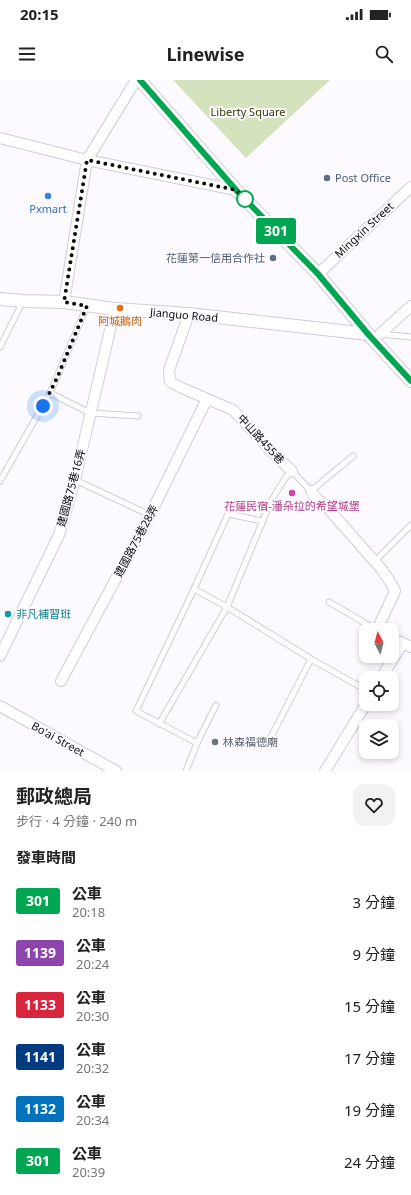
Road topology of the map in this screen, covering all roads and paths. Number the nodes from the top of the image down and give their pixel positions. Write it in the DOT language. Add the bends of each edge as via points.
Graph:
graph roads {
  1 [pos="136,80"];
  2 [pos="140,80"];
  3 [pos="0,138"];
  4 [pos="87,160"];
  5 [pos="411,187"];
  6 [pos="236,190"];
  7 [pos="318,274"];
  8 [pos="0,299"];
  9 [pos="23,301"];
  10 [pos="64,302"];
  11 [pos="87,306"];
  12 [pos="411,306"];
  13 [pos="115,310"];
  14 [pos="188,314"];
  15 [pos="374,334"];
  16 [pos="411,337"];
  17 [pos="0,347"];
  18 [pos="411,381"];
  19 [pos="50,393"];
  20 [pos="207,399"];
  21 [pos="90,414"];
  22 [pos="138,416"];
  23 [pos="353,456"];
  24 [pos="292,471"];
  25 [pos="75,480"];
  26 [pos="0,481"];
  27 [pos="311,490"];
  28 [pos="150,515"];
  29 [pos="264,521"];
  30 [pos="411,525"];
  31 [pos="374,562"];
  32 [pos="194,589"];
  33 [pos="329,602"];
  34 [pos="227,607"];
  35 [pos="365,623"];
  36 [pos="380,623"];
  37 [pos="407,645"];
  38 [pos="0,656"];
  39 [pos="311,659"];
  40 [pos="387,671"];
  41 [pos="62,681"];
  42 [pos="359,686"];
  43 [pos="0,706"];
  44 [pos="216,706"];
  45 [pos="362,711"];
  46 [pos="159,724"];
  47 [pos="270,739"];
  48 [pos="197,744"];
  49 [pos="116,771"];
  50 [pos="186,771"];
  51 [pos="325,771"];
  1 -- 4 [label="street"];
  2 -- 6 [label="street"];
  3 -- 4 [label="street"];
  4 -- 6 [label="street"];
  4 -- 10 [label="street"];
  5 -- 7 [label="street, Mingxin Street"];
  6 -- 7 [label="street"];
  7 -- 15 [label="street"];
  8 -- 9 [label="street, Jianguo Road"];
  9 -- 10 [label="street, Jianguo Road"];
  9 -- 17 [label="lane"];
  10 -- 11 [label="street, Jianguo Road"];
  11 -- 13 [label="street, Jianguo Road"];
  11 -- 19 [label="lane"];
  12 -- 15 [label="street"];
  13 -- 14 [label="street, Jianguo Road"];
  13 -- 21 [label="street, 建國路75巷16弄"];
  14 -- 15 [label="street, Jianguo Road"];
  14 -- 20 [label="street, 中山路455巷" via="169,370 170,382"];
  15 -- 16 [label="lane"];
  15 -- 18 [label="street"];
  19 -- 21 [label="lane"];
  19 -- 26 [label="lane"];
  20 -- 24 [label="street, 中山路455巷" via="233,410"];
  20 -- 28 [label="street, 建國路75巷28弄"];
  21 -- 22 [label="lane"];
  21 -- 25 [label="street, 建國路75巷16弄"];
  23 -- 27 [label="lane"];
  24 -- 27 [label="lane"];
  24 -- 29 [label="lane" via="278,489"];
  25 -- 28 [label="lane"];
  25 -- 38 [label="street, 建國路75巷16弄" via="59,535"];
  27 -- 31 [label="street"];
  28 -- 41 [label="street, 建國路75巷28弄"];
  29 -- 32 [label="lane" via="228,514"];
  29 -- 34 [label="lane"];
  30 -- 31 [label="lane"];
  31 -- 36 [label="street" via="383,571 395,591"];
  32 -- 34 [label="lane"];
  32 -- 46 [label="lane" via="136,711"];
  33 -- 35 [label="lane"];
  34 -- 39 [label="lane"];
  34 -- 46 [label="lane"];
  37 -- 40 [label="street"];
  39 -- 42 [label="lane"];
  39 -- 47 [label="lane"];
  43 -- 49 [label="street, Bo'ai Street"];
  44 -- 48 [label="lane"];
  45 -- 51 [label="street"];
  46 -- 48 [label="lane"];
  48 -- 50 [label="lane"];
}
